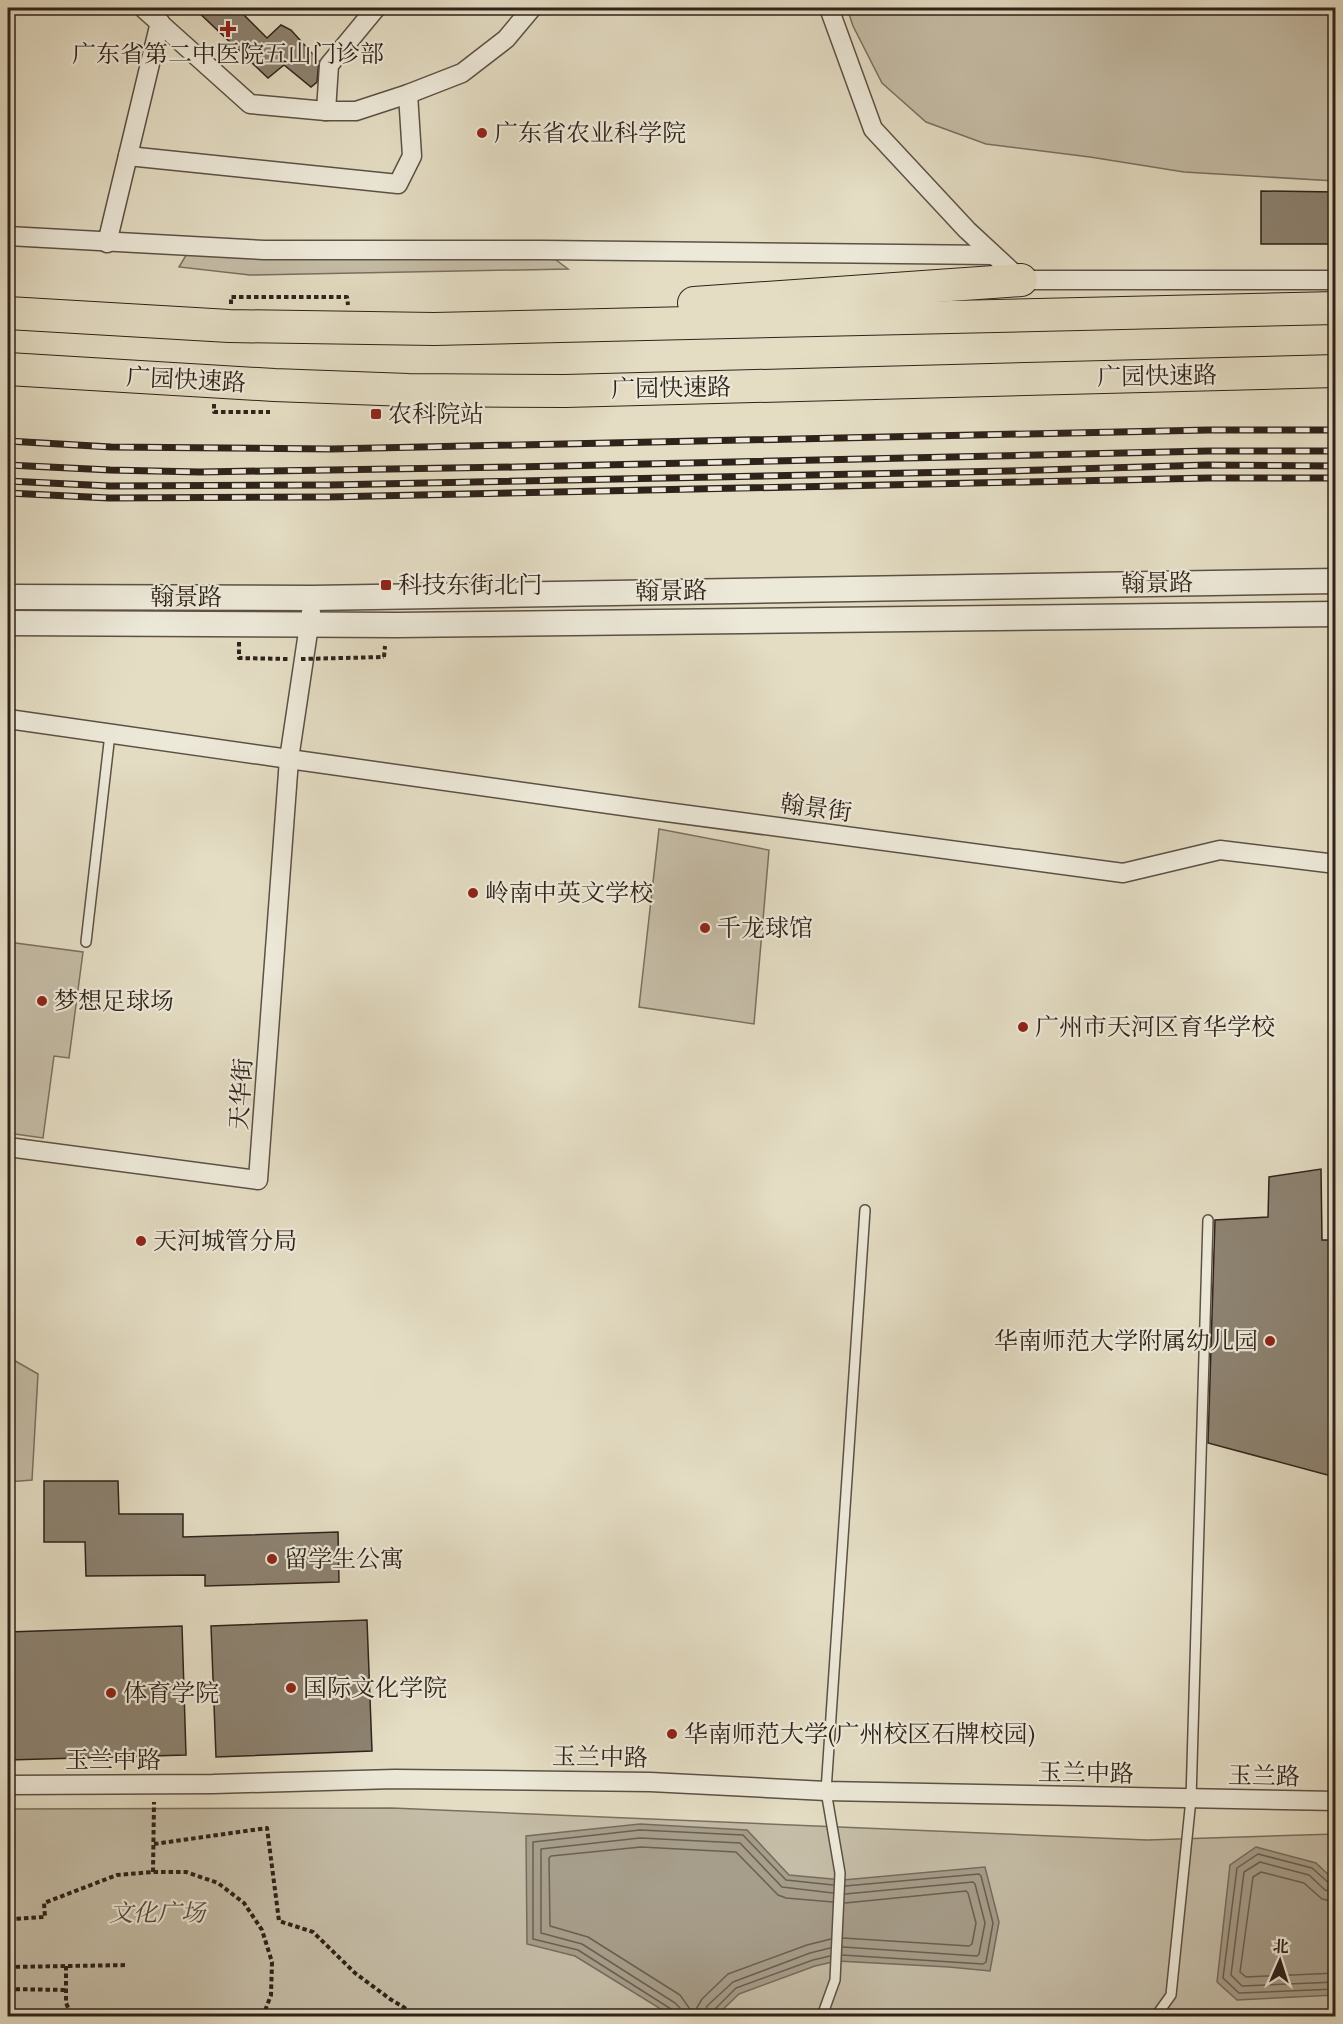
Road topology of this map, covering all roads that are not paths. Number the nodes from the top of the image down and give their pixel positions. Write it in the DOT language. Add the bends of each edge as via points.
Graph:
graph roads {
  1 [pos="143,8"];
  2 [pos="376,8"];
  3 [pos="532,8"];
  4 [pos="829,8"];
  5 [pos="160,22"];
  6 [pos="408,94"];
  7 [pos="326,111"];
  8 [pos="128,156"];
  9 [pos="8,236"];
  10 [pos="107,243"];
  11 [pos="993,255"];
  12 [pos="1021,280"];
  13 [pos="1335,280"];
  14 [pos="1335,308"];
  15 [pos="8,313"];
  16 [pos="434,329"];
  17 [pos="8,369"];
  18 [pos="1335,371"];
  19 [pos="1335,581"];
  20 [pos="8,597"];
  21 [pos="312,598"];
  22 [pos="1335,614"];
  23 [pos="8,623"];
  24 [pos="310,623"];
  25 [pos="8,719"];
  26 [pos="110,734"];
  27 [pos="290,759"];
  28 [pos="1335,864"];
  29 [pos="86,942"];
  30 [pos="8,1148"];
  31 [pos="865,1210"];
  32 [pos="1208,1221"];
  33 [pos="8,1785"];
  34 [pos="826,1791"];
  35 [pos="1191,1799"];
  36 [pos="1335,1801"];
  37 [pos="822,2016"];
  38 [pos="1156,2016"];
  1 -- 5 [label="street"];
  2 -- 7 [label="street" via="329,65"];
  3 -- 6 [label="street" via="506,39 462,73"];
  4 -- 11 [label="street" via="873,129"];
  5 -- 7 [label="street" via="250,104"];
  5 -- 8 [label="street"];
  6 -- 7 [label="street" via="356,111"];
  6 -- 8 [label="street" via="412,156 398,184"];
  8 -- 10 [label="street"];
  9 -- 10 [label="street"];
  10 -- 11 [label="street" via="264,250"];
  11 -- 12 [label="street"];
  12 -- 13 [label="street"];
  12 -- 16 [label="highway" via="554,313"];
  14 -- 16 [label="highway"];
  15 -- 16 [label="highway" via="229,326"];
  17 -- 18 [label="highway, 广园快速路" via="274,385 554,391"];
  19 -- 21 [label="street, 翰景路"];
  20 -- 21 [label="street, 翰景路"];
  21 -- 24 [label="street, 天华街"];
  22 -- 24 [label="street, 翰景路"];
  23 -- 24 [label="street, 翰景路"];
  24 -- 27 [label="street, 天华街"];
  25 -- 26 [label="street"];
  26 -- 27 [label="street"];
  26 -- 29 [label="lane"];
  27 -- 28 [label="street, 翰景街" via="1123,873 1220,850"];
  27 -- 30 [label="street, 天华街" via="258,1180"];
  31 -- 34 [label="lane"];
  32 -- 35 [label="lane"];
  33 -- 34 [label="street, 玉兰中路" via="395,1779 627,1781"];
  34 -- 35 [label="street, 玉兰中路"];
  34 -- 37 [label="lane" via="840,1873 835,1980"];
  35 -- 36 [label="street, 玉兰路"];
  35 -- 38 [label="lane" via="1171,1995"];
}
